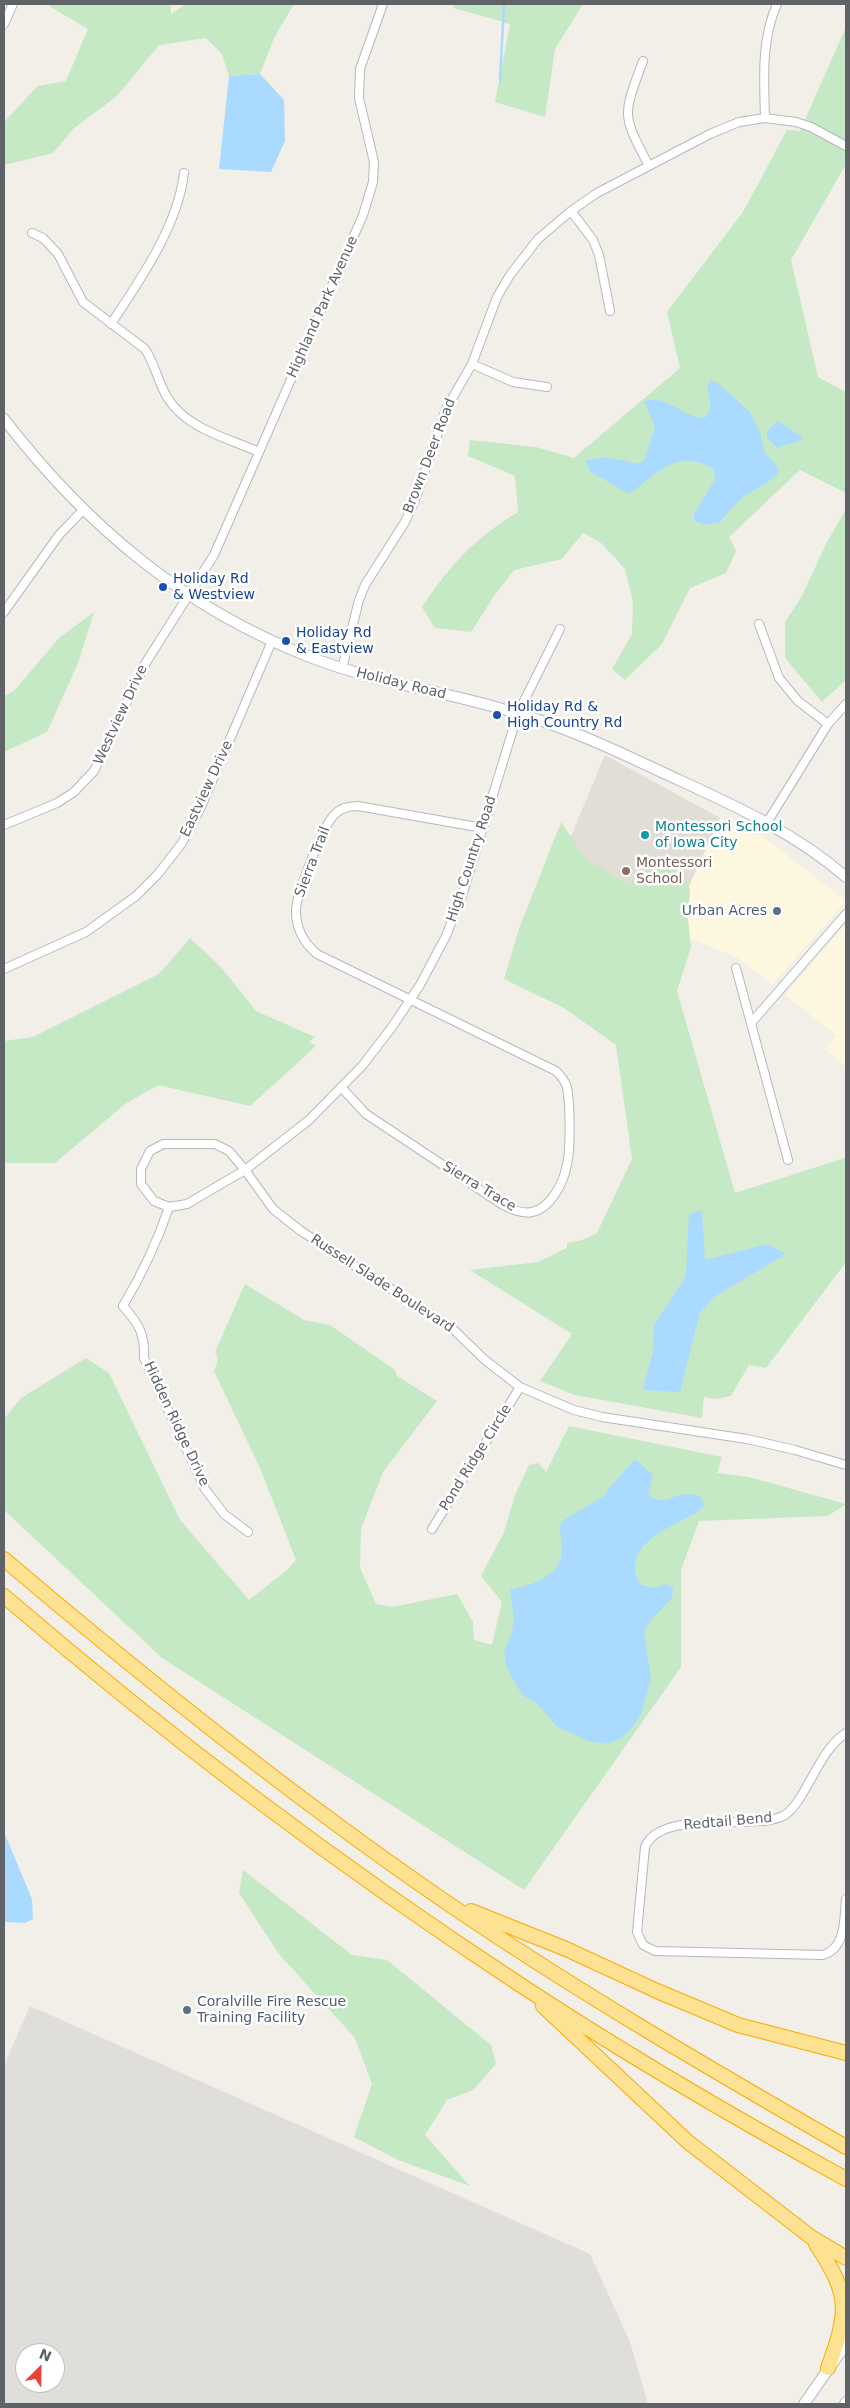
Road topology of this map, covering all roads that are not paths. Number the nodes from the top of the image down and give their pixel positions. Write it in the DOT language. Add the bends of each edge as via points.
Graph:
graph roads {
  1 [pos="13,4"];
  2 [pos="383,4"];
  3 [pos="777,4"];
  4 [pos="4,24"];
  5 [pos="643,61"];
  6 [pos="765,118"];
  7 [pos="846,146"];
  8 [pos="649,166"];
  9 [pos="184,173"];
  10 [pos="571,211"];
  11 [pos="32,233"];
  12 [pos="610,311"];
  13 [pos="111,324"];
  14 [pos="472,364"];
  15 [pos="547,387"];
  16 [pos="4,419"];
  17 [pos="259,452"];
  18 [pos="83,510"];
  19 [pos="188,595"];
  20 [pos="4,612"];
  21 [pos="759,624"];
  22 [pos="560,629"];
  23 [pos="272,641"];
  24 [pos="342,669"];
  25 [pos="846,704"];
  26 [pos="518,713"];
  27 [pos="828,724"];
  28 [pos="768,821"];
  29 [pos="4,825"];
  30 [pos="483,828"];
  31 [pos="846,877"];
  32 [pos="846,914"];
  33 [pos="736,968"];
  34 [pos="4,969"];
  35 [pos="410,1001"];
  36 [pos="751,1023"];
  37 [pos="341,1087"];
  38 [pos="788,1160"];
  39 [pos="245,1170"];
  40 [pos="170,1208"];
  41 [pos="520,1387"];
  42 [pos="846,1465"];
  43 [pos="432,1529"];
  44 [pos="248,1532"];
  45 [pos="4,1559"];
  46 [pos="4,1596"];
  47 [pos="846,1733"];
  48 [pos="440,1898"];
  49 [pos="846,1899"];
  50 [pos="520,1985"];
  51 [pos="846,2053"];
  52 [pos="846,2147"];
  53 [pos="846,2180"];
  54 [pos="811,2238"];
  55 [pos="846,2258"];
  56 [pos="846,2344"];
  57 [pos="828,2368"];
  58 [pos="804,2404"];
  1 -- 4 [label="street"];
  2 -- 17 [label="street, Highland Park Avenue" via="360,69 359,98 374,162 373,182 364,215"];
  3 -- 6 [label="street" via="769,24 764,54"];
  5 -- 8 [label="street" via="627,116 629,129"];
  6 -- 7 [label="street, Brown Deer Road" via="802,124"];
  6 -- 8 [label="street, Brown Deer Road" via="727,126"];
  8 -- 10 [label="street, Brown Deer Road" via="597,193"];
  9 -- 13 [label="street" via="181,194 158,245"];
  10 -- 12 [label="street" via="593,240 599,255"];
  10 -- 14 [label="street, Brown Deer Road" via="538,239 510,275 489,315"];
  11 -- 13 [label="street" via="43,238 58,254 83,302"];
  13 -- 17 [label="street" via="145,348 169,400 187,418"];
  14 -- 15 [label="street" via="512,382"];
  14 -- 24 [label="street, Brown Deer Road" via="446,410 424,479 405,522 365,585"];
  16 -- 18 [label="street, Holiday Road"];
  17 -- 19 [label="street, Highland Park Avenue" via="214,555"];
  18 -- 19 [label="street, Holiday Road" via="132,554"];
  18 -- 20 [label="street" via="59,535"];
  19 -- 23 [label="street, Holiday Road"];
  19 -- 29 [label="street, Westview Drive" via="145,664 90,776 57,803"];
  21 -- 27 [label="street" via="779,678 798,701"];
  22 -- 26 [label="street, High Country Road"];
  23 -- 24 [label="street, Holiday Road"];
  23 -- 34 [label="street, Eastview Drive" via="200,809 182,843 158,874 136,896 86,932"];
  24 -- 26 [label="street, Holiday Road"];
  25 -- 27 [label="street"];
  26 -- 28 [label="street, Holiday Road" via="608,747"];
  26 -- 30 [label="street, High Country Road"];
  27 -- 28 [label="street"];
  28 -- 31 [label="street, Holiday Road"];
  30 -- 35 [label="street, High Country Road" via="446,936"];
  30 -- 35 [label="street, Sierra Trail" via="348,806 330,820 298,894 296,910 307,945 317,954"];
  32 -- 36 [label="street"];
  33 -- 36 [label="street"];
  35 -- 37 [label="street, High Country Road" via="362,1066"];
  35 -- 37 [label="street, Sierra Trace" via="556,1071 560,1076 567,1087 568,1165 553,1197 544,1207 532,1212 518,1212 503,1205 366,1114"];
  36 -- 38 [label="street"];
  37 -- 39 [label="street, High Country Road" via="308,1120"];
  39 -- 40 [label="street, High Country Road" via="187,1204"];
  39 -- 40 [label="street, Russell Slade Boulevard" via="229,1151 215,1144 163,1144 150,1151 141,1169 141,1184 154,1201"];
  39 -- 41 [label="street, Russell Slade Boulevard" via="273,1209 301,1231 454,1330"];
  40 -- 44 [label="street, Hidden Ridge Drive" via="143,1273 123,1306 138,1323 145,1343 144,1358 205,1489 224,1514"];
  41 -- 42 [label="street, Russell Slade Boulevard" via="583,1412 748,1439"];
  41 -- 43 [label="street, Pond Ridge Circle"];
  45 -- 48 [label="highway" via="180,1704 304,1800"];
  46 -- 50 [label="highway" via="162,1727 287,1822"];
  47 -- 49 [label="street, Redtail Bend" via="830,1746 787,1814 752,1822 697,1823 652,1836 645,1848 637,1932 643,1945 655,1951 823,1955 836,1948 841,1936"];
  48 -- 51 [label="highway" via="738,2025"];
  48 -- 52 [label="highway" via="713,2070"];
  50 -- 53 [label="highway" via="723,2110"];
  50 -- 54 [label="highway" via="688,2142"];
  54 -- 55 [label="highway"];
  54 -- 57 [label="highway" via="834,2268 844,2291 845,2323"];
  56 -- 57 [label="street"];
  57 -- 58 [label="street"];
}
